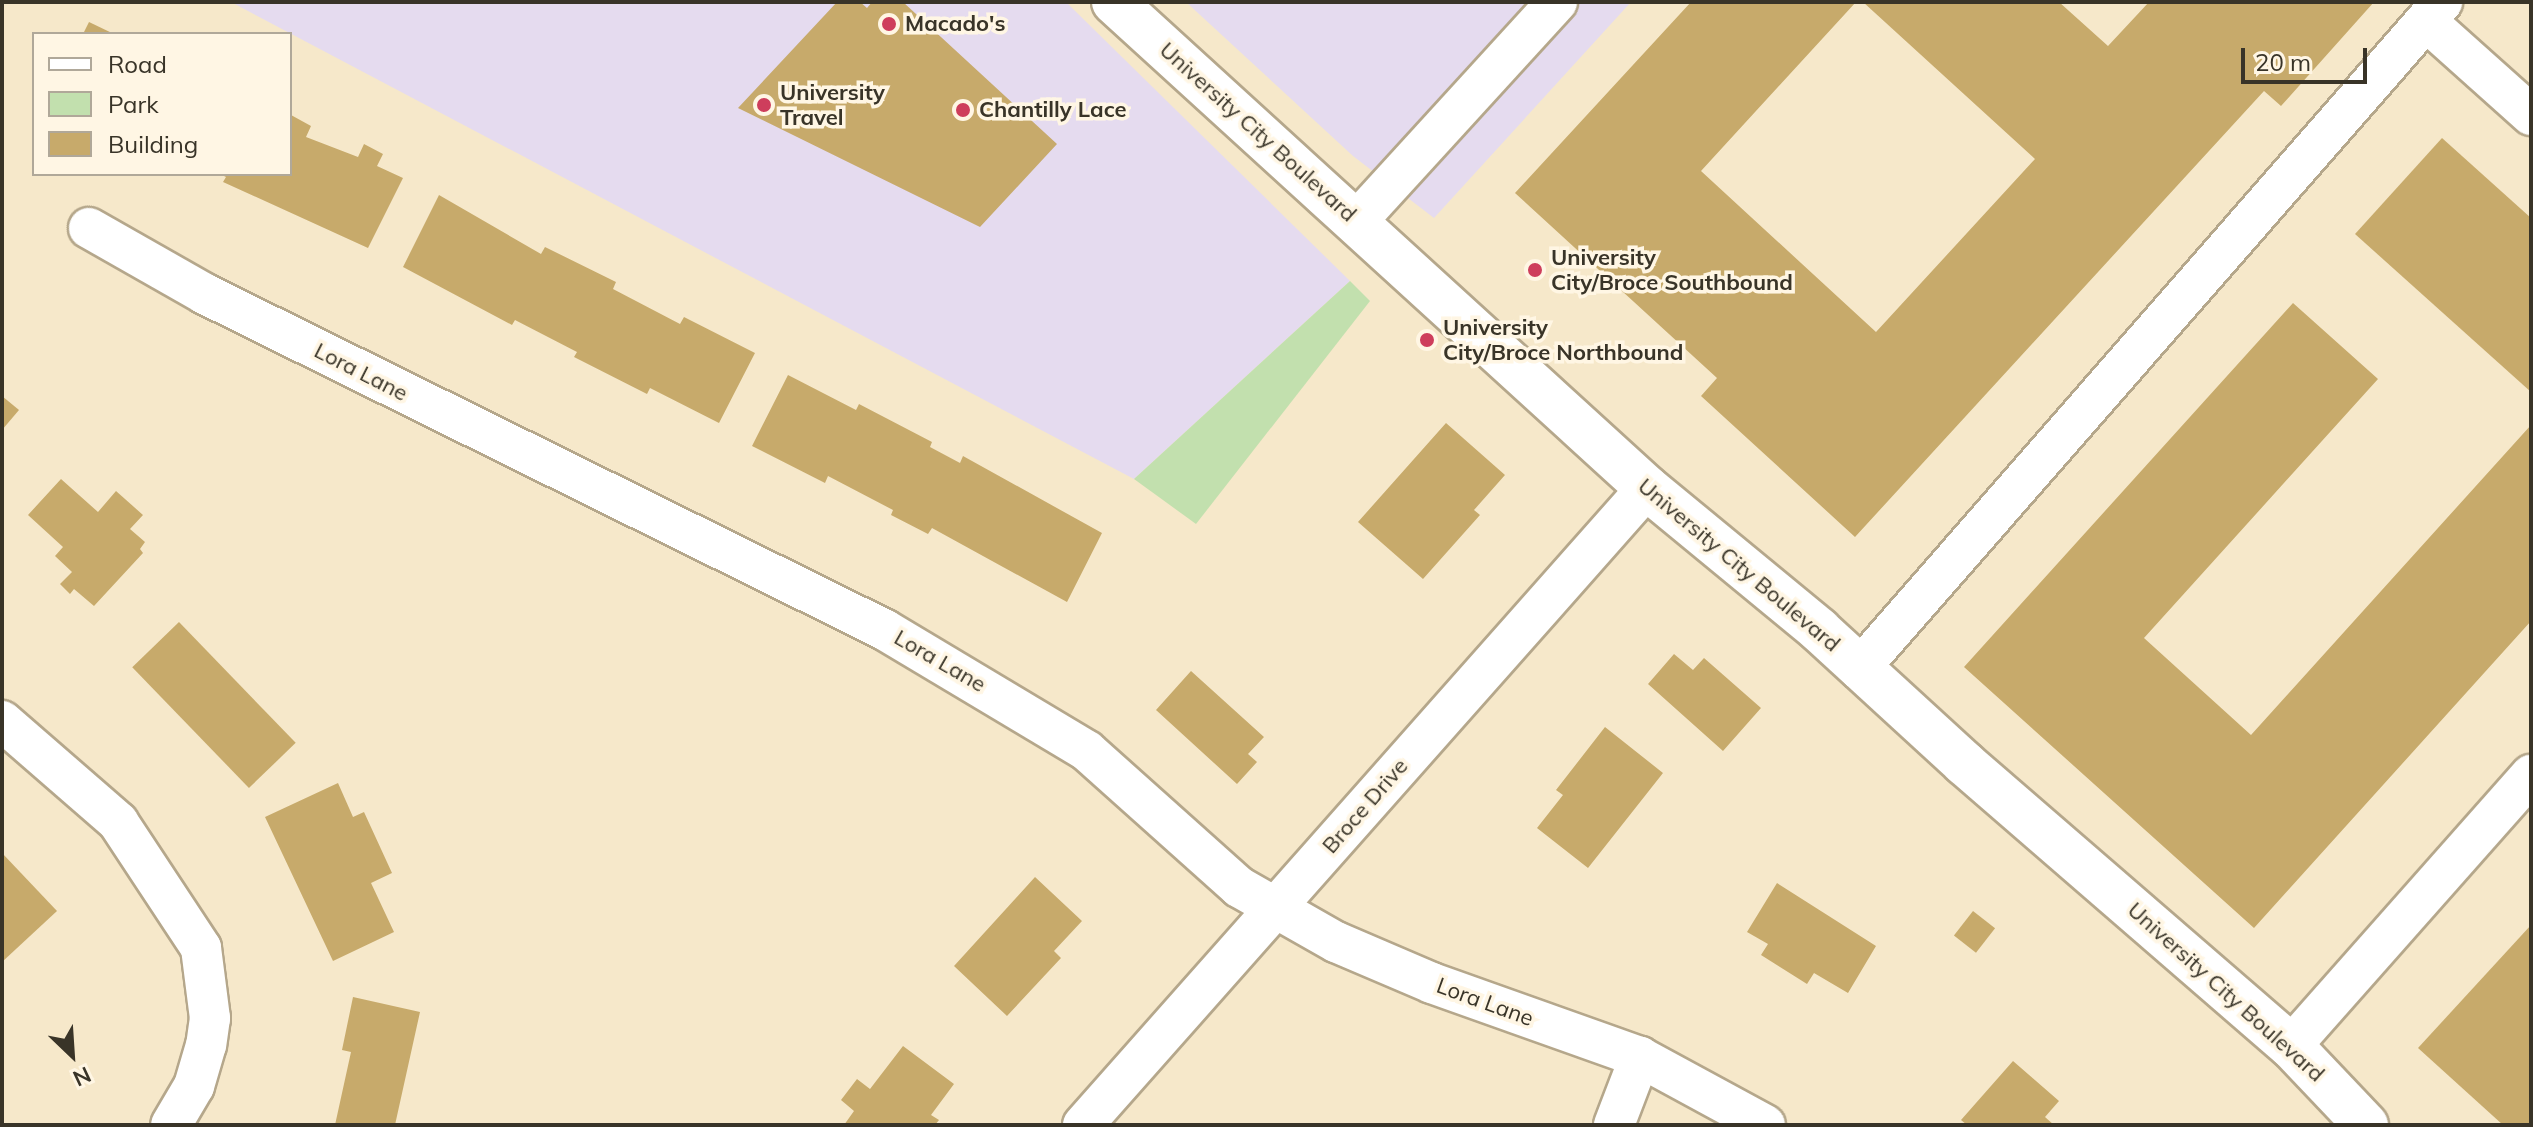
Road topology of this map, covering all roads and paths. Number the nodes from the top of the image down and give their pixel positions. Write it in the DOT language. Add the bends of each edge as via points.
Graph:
graph roads {
  1 [pos="1114,2"];
  2 [pos="1557,2"];
  3 [pos="2434,12"];
  4 [pos="2531,115"];
  5 [pos="1356,222"];
  6 [pos="89,228"];
  7 [pos="1647,488"];
  8 [pos="1859,669"];
  9 [pos="2,721"];
  10 [pos="2531,775"];
  11 [pos="1275,907"];
  12 [pos="2291,1046"];
  13 [pos="1640,1057"];
  14 [pos="171,1125"];
  15 [pos="1083,1125"];
  16 [pos="1614,1125"];
  17 [pos="1765,1125"];
  18 [pos="2366,1125"];
  1 -- 5 [label="main road, University City Boulevard"];
  2 -- 5 [label="street"];
  3 -- 4 [label="street"];
  3 -- 8 [label="street"];
  5 -- 7 [label="main road, University City Boulevard"];
  6 -- 11 [label="street, Lora Lane" via="205,294 885,630 1087,751 1239,887"];
  7 -- 8 [label="main road, University City Boulevard"];
  7 -- 11 [label="street, Broce Drive"];
  8 -- 12 [label="main road, University City Boulevard"];
  9 -- 14 [label="street" via="118,822 195,935 207,974 206,1045 194,1086"];
  10 -- 12 [label="street"];
  11 -- 13 [label="street, Lora Lane" via="1336,942 1432,983"];
  11 -- 15 [label="street, Broce Drive"];
  12 -- 18 [label="main road, University City Boulevard"];
  13 -- 16 [label="street"];
  13 -- 17 [label="street, Lora Lane"];
}
